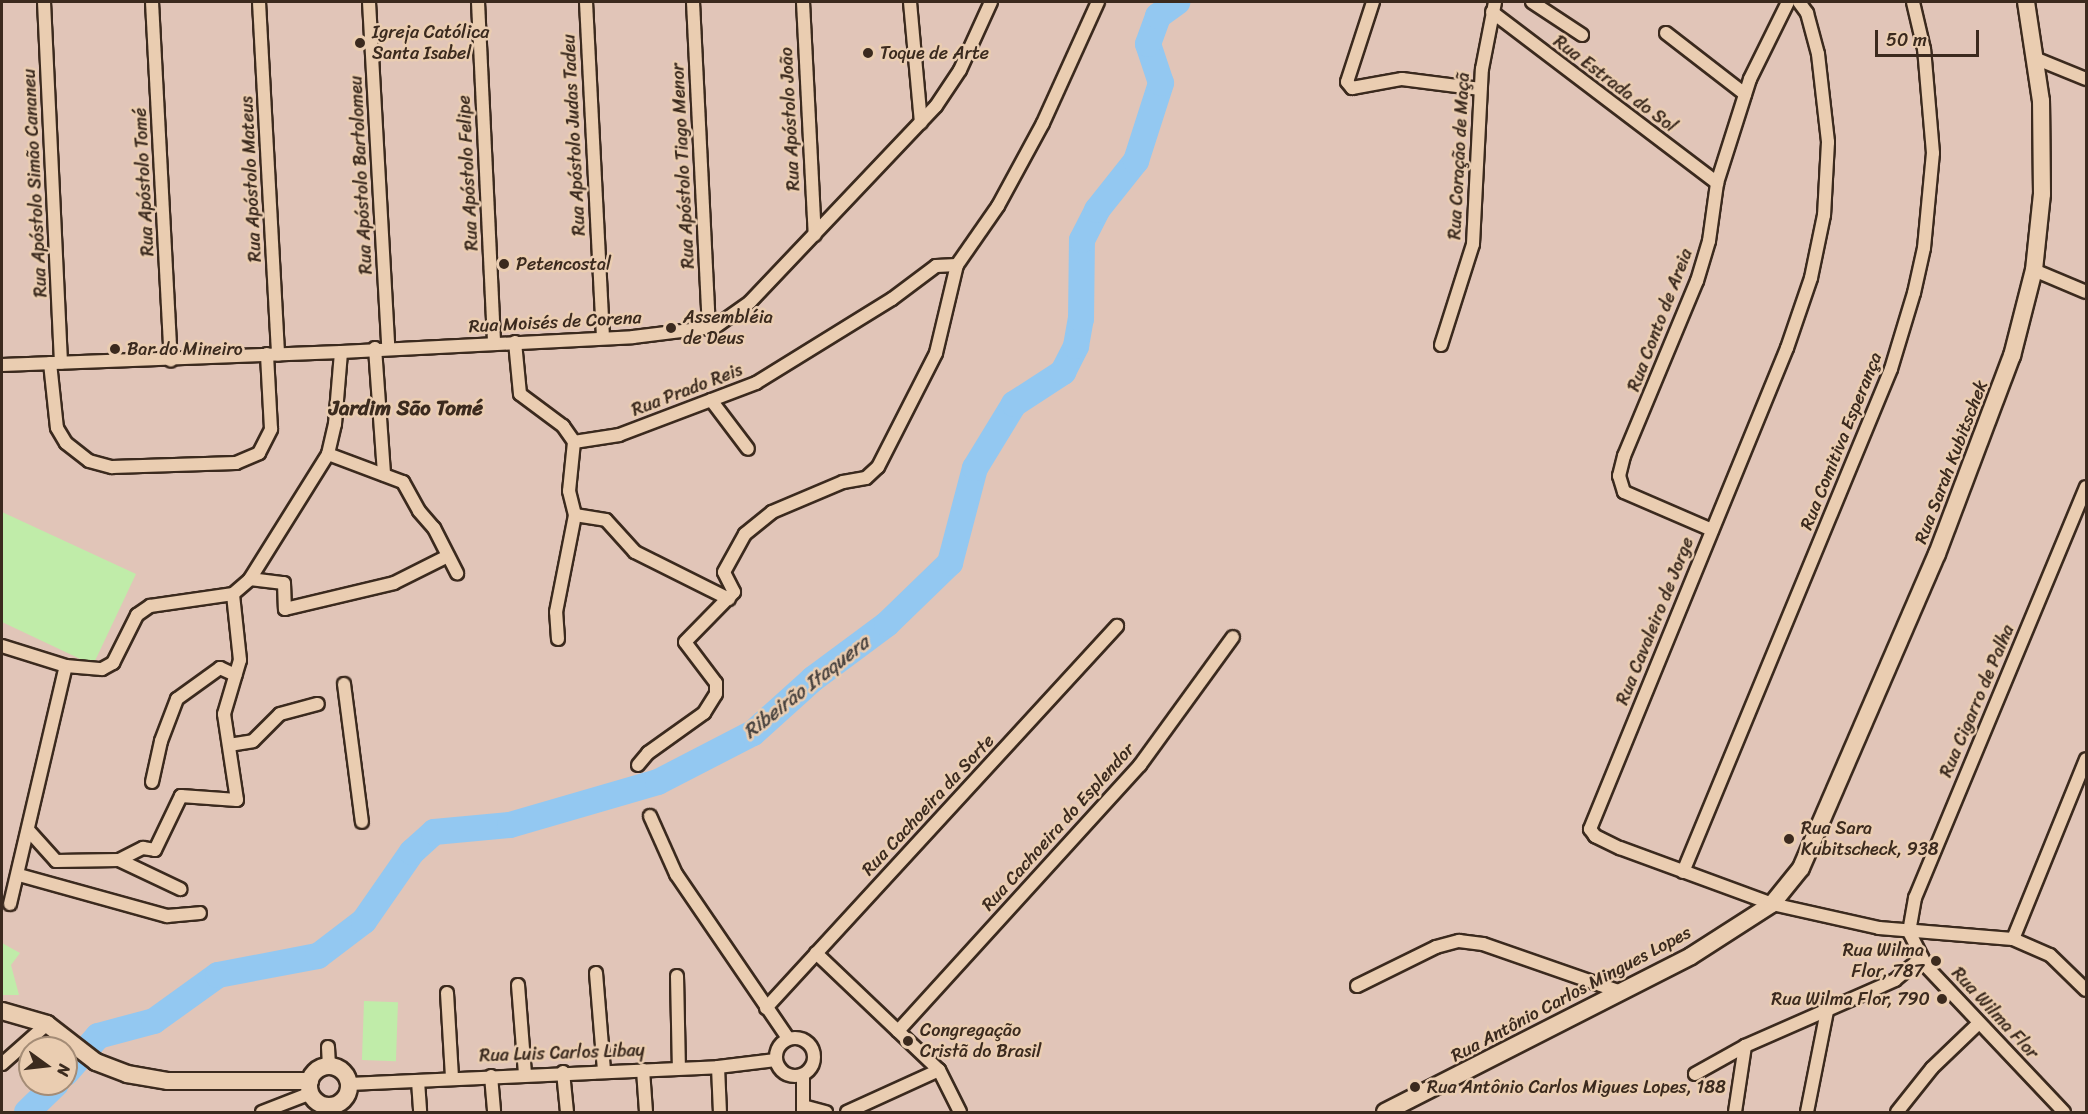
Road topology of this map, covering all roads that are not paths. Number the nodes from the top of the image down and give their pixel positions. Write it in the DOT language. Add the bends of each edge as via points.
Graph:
graph roads {
  1 [pos="44,2"];
  2 [pos="152,2"];
  3 [pos="259,2"];
  4 [pos="369,2"];
  5 [pos="478,2"];
  6 [pos="586,2"];
  7 [pos="693,2"];
  8 [pos="803,2"];
  9 [pos="910,2"];
  10 [pos="991,2"];
  11 [pos="1098,2"];
  12 [pos="1373,2"];
  13 [pos="1532,2"];
  14 [pos="1788,2"];
  15 [pos="1799,2"];
  16 [pos="1913,2"];
  17 [pos="2026,2"];
  18 [pos="1493,7"];
  19 [pos="1666,33"];
  20 [pos="1582,34"];
  21 [pos="2037,59"];
  22 [pos="2086,79"];
  23 [pos="1480,88"];
  24 [pos="1745,94"];
  25 [pos="921,122"];
  26 [pos="1717,183"];
  27 [pos="815,235"];
  28 [pos="957,265"];
  29 [pos="2034,270"];
  30 [pos="2086,292"];
  31 [pos="709,329"];
  32 [pos="603,338"];
  33 [pos="515,342"];
  34 [pos="494,343"];
  35 [pos="1441,345"];
  36 [pos="382,348"];
  37 [pos="341,352"];
  38 [pos="273,354"];
  39 [pos="171,360"];
  40 [pos="55,363"];
  41 [pos="2,365"];
  42 [pos="711,400"];
  43 [pos="574,442"];
  44 [pos="748,449"];
  45 [pos="328,454"];
  46 [pos="384,475"];
  47 [pos="2086,487"];
  48 [pos="575,515"];
  49 [pos="1712,530"];
  50 [pos="448,556"];
  51 [pos="457,573"];
  52 [pos="250,579"];
  53 [pos="233,594"];
  54 [pos="729,599"];
  55 [pos="1117,626"];
  56 [pos="1233,638"];
  57 [pos="558,639"];
  58 [pos="2,646"];
  59 [pos="66,666"];
  60 [pos="235,675"];
  61 [pos="344,684"];
  62 [pos="318,704"];
  63 [pos="229,745"];
  64 [pos="2086,759"];
  65 [pos="639,765"];
  66 [pos="152,782"];
  67 [pos="650,816"];
  68 [pos="362,822"];
  69 [pos="30,832"];
  70 [pos="119,860"];
  71 [pos="1683,872"];
  72 [pos="19,875"];
  73 [pos="180,889"];
  74 [pos="10,904"];
  75 [pos="1772,904"];
  76 [pos="200,913"];
  77 [pos="1909,932"];
  78 [pos="2013,939"];
  79 [pos="816,953"];
  80 [pos="1921,958"];
  81 [pos="596,972"];
  82 [pos="677,976"];
  83 [pos="518,985"];
  84 [pos="1357,986"];
  85 [pos="2086,990"];
  86 [pos="1620,992"];
  87 [pos="447,993"];
  88 [pos="766,1008"];
  89 [pos="2,1011"];
  90 [pos="1827,1011"];
  91 [pos="1979,1023"];
  92 [pos="47,1024"];
  93 [pos="898,1032"];
  94 [pos="788,1038"];
  95 [pos="328,1047"];
  96 [pos="1745,1047"];
  97 [pos="776,1060"];
  98 [pos="2,1064"];
  99 [pos="329,1066"];
  100 [pos="718,1066"];
  101 [pos="679,1068"];
  102 [pos="604,1070"];
  103 [pos="643,1070"];
  104 [pos="939,1070"];
  105 [pos="563,1072"];
  106 [pos="525,1074"];
  107 [pos="1695,1074"];
  108 [pos="803,1075"];
  109 [pos="491,1076"];
  110 [pos="452,1077"];
  111 [pos="418,1081"];
  112 [pos="349,1084"];
  113 [pos="310,1087"];
  114 [pos="332,1109"];
  115 [pos="803,1109"];
  116 [pos="267,1111"];
  117 [pos="420,1113"];
  118 [pos="494,1113"];
  119 [pos="567,1113"];
  120 [pos="646,1113"];
  121 [pos="720,1113"];
  122 [pos="826,1113"];
  123 [pos="847,1113"];
  124 [pos="960,1113"];
  125 [pos="1385,1113"];
  126 [pos="1735,1113"];
  127 [pos="1807,1113"];
  128 [pos="1897,1113"];
  129 [pos="2064,1113"];
  1 -- 40 [label="street, Rua Apóstolo Simão Cananeu"];
  2 -- 39 [label="street, Rua Apóstolo Tomé"];
  3 -- 38 [label="street, Rua Apóstolo Mateus"];
  4 -- 36 [label="street, Rua Apóstolo Bartolomeu"];
  5 -- 34 [label="street, Rua Apóstolo Felipe"];
  6 -- 32 [label="street, Rua Apóstolo Judas Tadeu"];
  7 -- 31 [label="street, Rua Apóstolo Tiago Menor"];
  8 -- 27 [label="street, Rua Apóstolo João"];
  9 -- 25 [label="street"];
  10 -- 25 [label="street, Rua Moisés de Corena" via="947,93"];
  11 -- 28 [label="street" via="1043,123 998,206"];
  12 -- 23 [label="street" via="1347,82 1352,88 1402,79"];
  13 -- 20 [label="street"];
  14 -- 24 [label="street, Rua Conto de Areia"];
  15 -- 49 [label="street, Rua Cavaleiro de Jorge" via="1814,30 1827,117 1827,186 1820,240 1799,318"];
  16 -- 71 [label="street, Rua Comitiva Esperança" via="1924,49 1933,153 1924,248 1914,293 1891,369"];
  17 -- 21 [label="street, Rua Sarah Kubitschek"];
  18 -- 23 [label="street, Rua Coração de Maçã"];
  18 -- 26 [label="street, Rua Estrada do Sol"];
  19 -- 24 [label="street"];
  21 -- 22 [label="street"];
  21 -- 29 [label="street, Rua Sarah Kubitschek" via="2044,144"];
  23 -- 35 [label="street, Rua Coração de Maçã" via="1473,243"];
  24 -- 26 [label="street, Rua Conto de Areia"];
  25 -- 27 [label="street, Rua Moisés de Corena"];
  26 -- 49 [label="street, Rua Conto de Areia" via="1709,241 1697,280 1619,476 1624,492"];
  27 -- 31 [label="street, Rua Moisés de Corena" via="750,302"];
  28 -- 42 [label="street, Rua Prado Reis" via="936,266 791,364"];
  28 -- 54 [label="street" via="936,353 878,467 866,478 843,482 772,512 756,524 726,564 725,577 734,588"];
  29 -- 30 [label="street"];
  29 -- 75 [label="street, Rua Sarah Kubitschek" via="2012,356 1937,554 1812,849"];
  31 -- 32 [label="street, Rua Moisés de Corena"];
  32 -- 33 [label="street, Rua Moisés de Corena"];
  33 -- 34 [label="street, Rua Moisés de Corena"];
  33 -- 43 [label="street" via="520,394 563,426"];
  34 -- 36 [label="street, Rua Moisés de Corena"];
  36 -- 37 [label="street, Rua Moisés de Corena"];
  36 -- 46 [label="street, Rua Apóstolo Bartolomeu"];
  37 -- 38 [label="street, Rua Moisés de Corena"];
  37 -- 45 [label="street" via="335,424"];
  38 -- 39 [label="street, Rua Moisés de Corena"];
  38 -- 40 [label="street, Rua Apóstolo Simão Cananeu" via="271,429 259,453 236,463 112,467 89,461 66,443 57,428"];
  39 -- 40 [label="street, Rua Moisés de Corena"];
  40 -- 41 [label="street, Rua Moisés de Corena"];
  42 -- 43 [label="street, Rua Prado Reis" via="620,435"];
  42 -- 44 [label="street"];
  43 -- 48 [label="street" via="569,491"];
  45 -- 46 [label="street"];
  45 -- 52 [label="street"];
  46 -- 50 [label="street" via="404,482"];
  47 -- 77 [label="street, Rua Cigarro de Palha" via="1915,898"];
  48 -- 54 [label="street" via="606,520 635,552"];
  48 -- 57 [label="street" via="555,612"];
  49 -- 71 [label="street, Rua Cavaleiro de Jorge" via="1590,829 1603,840"];
  50 -- 51 [label="street"];
  50 -- 52 [label="street" via="394,583 285,609 284,583"];
  52 -- 53 [label="street"];
  53 -- 59 [label="street" via="150,606 137,615 113,663 90,670"];
  53 -- 60 [label="street" via="240,660"];
  54 -- 65 [label="street" via="685,642 716,682 716,694 704,713 648,753"];
  55 -- 79 [label="street, Rua Cachoeira da Sorte"];
  56 -- 93 [label="street, Rua Cachoeira do Esplendor" via="1140,765"];
  58 -- 59 [label="street"];
  59 -- 69 [label="street"];
  60 -- 63 [label="street" via="224,714"];
  60 -- 66 [label="street" via="220,668 177,699 160,741"];
  61 -- 68 [label="street"];
  62 -- 63 [label="street" via="280,714 253,741"];
  63 -- 70 [label="street" via="237,800 182,796 155,850 143,849"];
  64 -- 78 [label="street"];
  67 -- 88 [label="street" via="676,874"];
  69 -- 70 [label="street" via="56,861"];
  69 -- 72 [label="street"];
  70 -- 73 [label="street"];
  71 -- 75 [label="street, Rua Cavaleiro de Jorge"];
  72 -- 74 [label="street"];
  72 -- 76 [label="street" via="167,916"];
  75 -- 77 [label="street, Rua Cavaleiro de Jorge"];
  75 -- 86 [label="street, Rua Antônio Carlos Mingues Lopes" via="1691,956"];
  77 -- 78 [label="street, Rua Cavaleiro de Jorge"];
  77 -- 80 [label="street, Rua Wilma Flor"];
  78 -- 85 [label="street" via="2050,956"];
  79 -- 88 [label="street, Rua Cachoeira da Sorte"];
  79 -- 93 [label="street"];
  80 -- 90 [label="street" via="1895,980"];
  80 -- 91 [label="street, Rua Wilma Flor"];
  81 -- 102 [label="street"];
  82 -- 101 [label="street"];
  83 -- 106 [label="street"];
  84 -- 86 [label="street" via="1436,947 1459,941 1483,944"];
  86 -- 125 [label="street, Rua Antônio Carlos Mingues Lopes"];
  87 -- 110 [label="street"];
  88 -- 94 [label="street"];
  89 -- 92 [label="street"];
  90 -- 96 [label="street"];
  90 -- 127 [label="street"];
  91 -- 128 [label="street" via="1932,1068"];
  91 -- 129 [label="street, Rua Wilma Flor"];
  92 -- 98 [label="street"];
  92 -- 113 [label="street" via="96,1062 127,1074 168,1081"];
  93 -- 104 [label="street"];
  94 -- 97 [label="street" via="776,1051"];
  94 -- 108 [label="street" via="805,1039 812,1045 814,1062"];
  95 -- 99 [label="street"];
  96 -- 107 [label="street"];
  96 -- 126 [label="street"];
  97 -- 100 [label="street, Rua Luis Carlos Libay"];
  97 -- 108 [label="street" via="786,1074"];
  99 -- 112 [label="street" via="343,1071"];
  99 -- 113 [label="street" via="317,1070"];
  100 -- 101 [label="street, Rua Luis Carlos Libay"];
  100 -- 121 [label="street"];
  101 -- 103 [label="street, Rua Luis Carlos Libay"];
  102 -- 103 [label="street, Rua Luis Carlos Libay"];
  102 -- 105 [label="street, Rua Luis Carlos Libay"];
  103 -- 120 [label="street"];
  104 -- 123 [label="street"];
  104 -- 124 [label="street"];
  105 -- 106 [label="street, Rua Luis Carlos Libay"];
  105 -- 119 [label="street"];
  106 -- 109 [label="street, Rua Luis Carlos Libay"];
  108 -- 115 [label="street"];
  109 -- 110 [label="street, Rua Luis Carlos Libay"];
  109 -- 118 [label="street"];
  110 -- 111 [label="street, Rua Luis Carlos Libay"];
  111 -- 112 [label="street, Rua Luis Carlos Libay"];
  111 -- 117 [label="street"];
  112 -- 114 [label="street" via="347,1096"];
  113 -- 114 [label="street" via="319,1103"];
  113 -- 116 [label="street"];
  115 -- 122 [label="street"];
}
